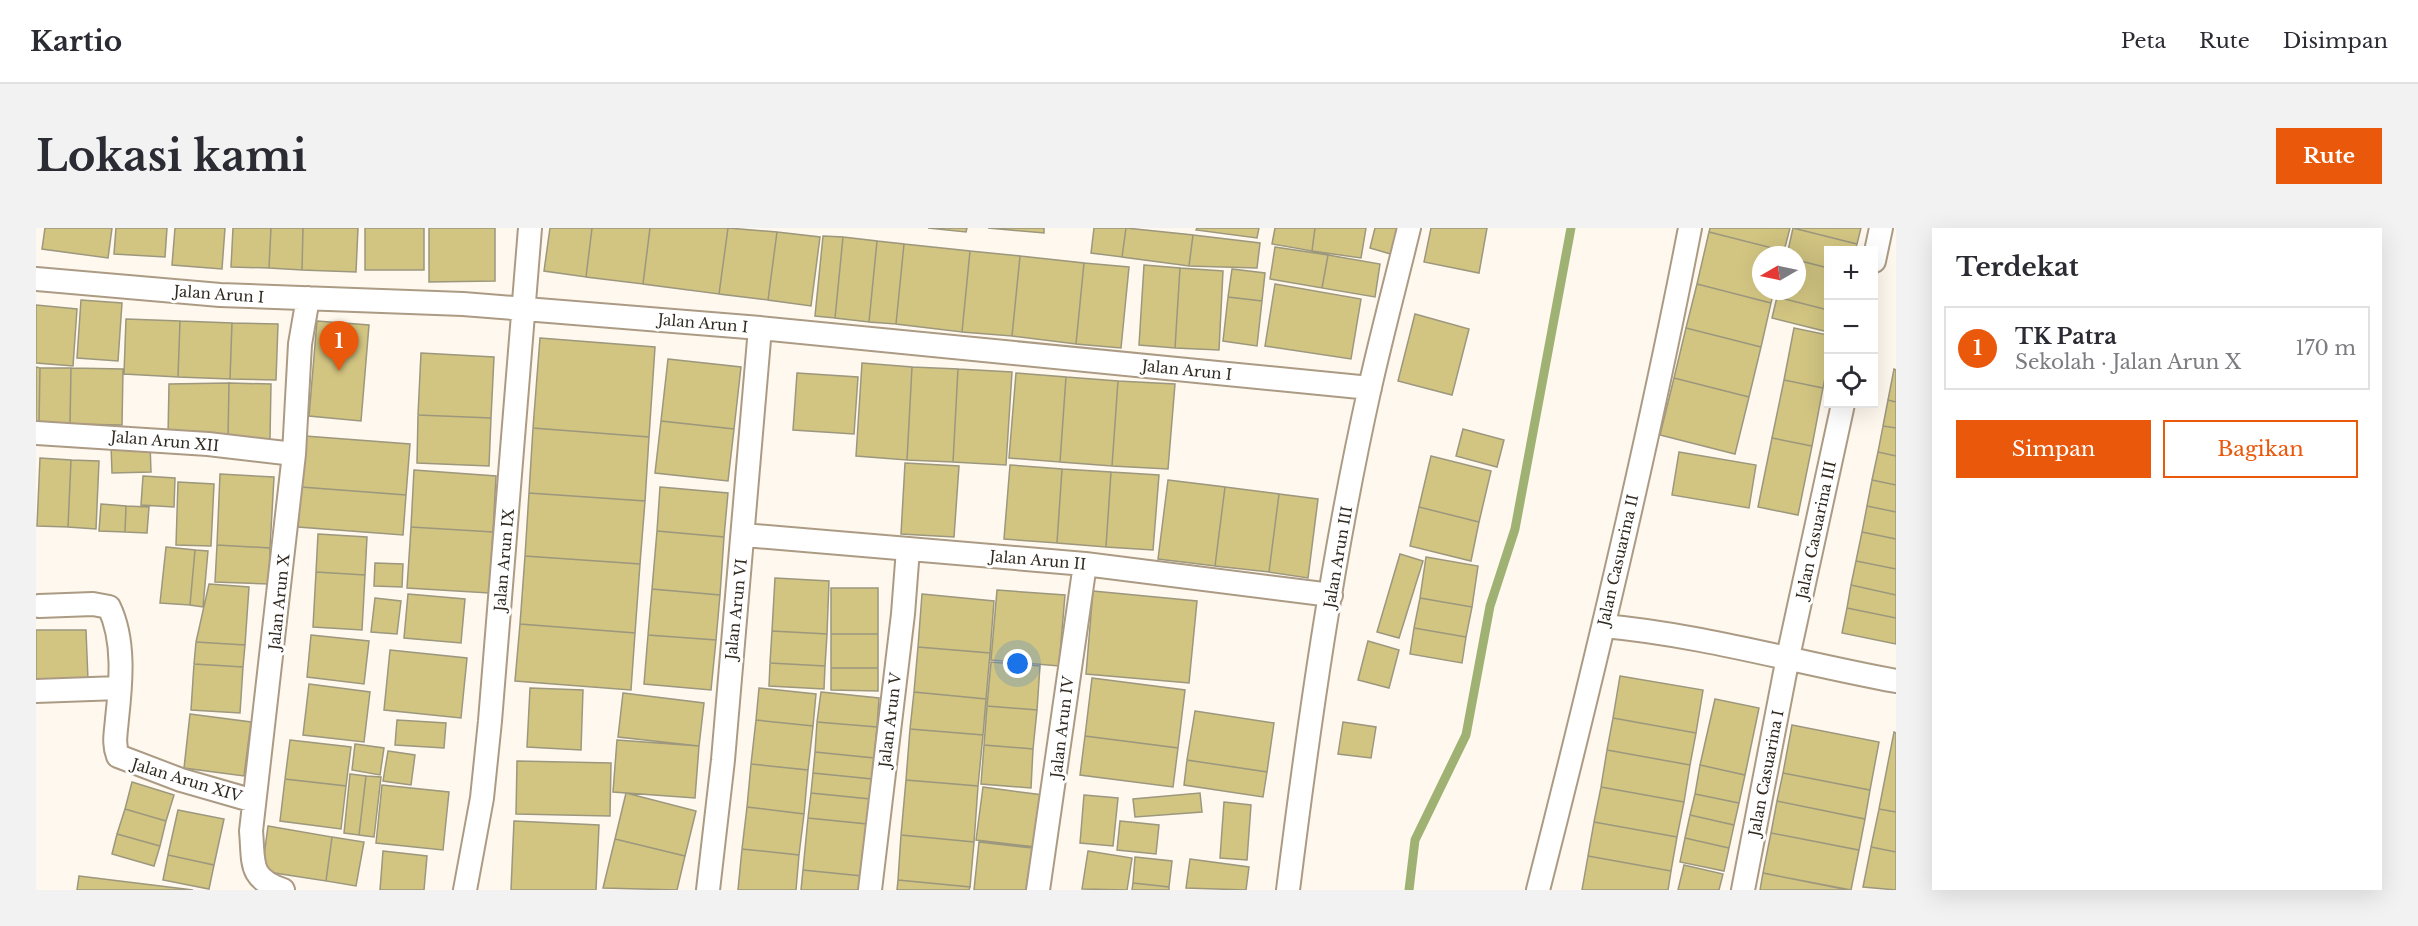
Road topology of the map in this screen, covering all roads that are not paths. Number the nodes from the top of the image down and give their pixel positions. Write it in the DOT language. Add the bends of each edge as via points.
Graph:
graph roads {
  1 [pos="530,228"];
  2 [pos="1409,228"];
  3 [pos="1690,228"];
  4 [pos="1881,228"];
  5 [pos="1877,246"];
  6 [pos="36,279"];
  7 [pos="308,298"];
  8 [pos="524,309"];
  9 [pos="760,328"];
  10 [pos="1370,388"];
  11 [pos="1842,408"];
  12 [pos="36,433"];
  13 [pos="294,454"];
  14 [pos="744,535"];
  15 [pos="908,549"];
  16 [pos="1085,564"];
  17 [pos="1331,595"];
  18 [pos="39,606"];
  19 [pos="1604,626"];
  20 [pos="1788,657"];
  21 [pos="1896,681"];
  22 [pos="119,688"];
  23 [pos="36,691"];
  24 [pos="254,801"];
  25 [pos="283,890"];
  26 [pos="465,890"];
  27 [pos="708,890"];
  28 [pos="870,890"];
  29 [pos="1038,890"];
  30 [pos="1288,890"];
  31 [pos="1538,890"];
  32 [pos="1743,890"];
  1 -- 8 [label="street, Jalan Arun IX"];
  2 -- 10 [label="street, Jalan Arun III"];
  3 -- 19 [label="street, Jalan Casuarina II"];
  4 -- 5 [label="street"];
  6 -- 7 [label="street, Jalan Arun I" via="220,295"];
  7 -- 8 [label="street, Jalan Arun I"];
  7 -- 13 [label="street, Jalan Arun X" via="300,344"];
  8 -- 9 [label="street, Jalan Arun I"];
  8 -- 26 [label="street, Jalan Arun IX" via="490,721 482,798"];
  9 -- 10 [label="street, Jalan Arun I"];
  9 -- 14 [label="street, Jalan Arun VI"];
  10 -- 17 [label="street, Jalan Arun III"];
  11 -- 20 [label="street, Jalan Casuarina III"];
  12 -- 13 [label="street, Jalan Arun XII"];
  13 -- 24 [label="street, Jalan Arun X"];
  14 -- 15 [label="street, Jalan Arun II"];
  14 -- 27 [label="street, Jalan Arun VI"];
  15 -- 16 [label="street, Jalan Arun II"];
  15 -- 28 [label="street, Jalan Arun V"];
  16 -- 17 [label="street, Jalan Arun II"];
  16 -- 29 [label="street, Jalan Arun IV"];
  17 -- 30 [label="street, Jalan Arun III"];
  18 -- 22 [label="street" via="109,607 118,635"];
  19 -- 20 [label="street"];
  19 -- 31 [label="street, Jalan Casuarina II"];
  20 -- 21 [label="street"];
  20 -- 32 [label="street, Jalan Casuarina I"];
  22 -- 23 [label="street"];
  22 -- 24 [label="street, Jalan Arun XIV" via="114,739 118,756"];
  24 -- 25 [label="street, Jalan Arun X" via="251,831 255,868 265,884"];
}
